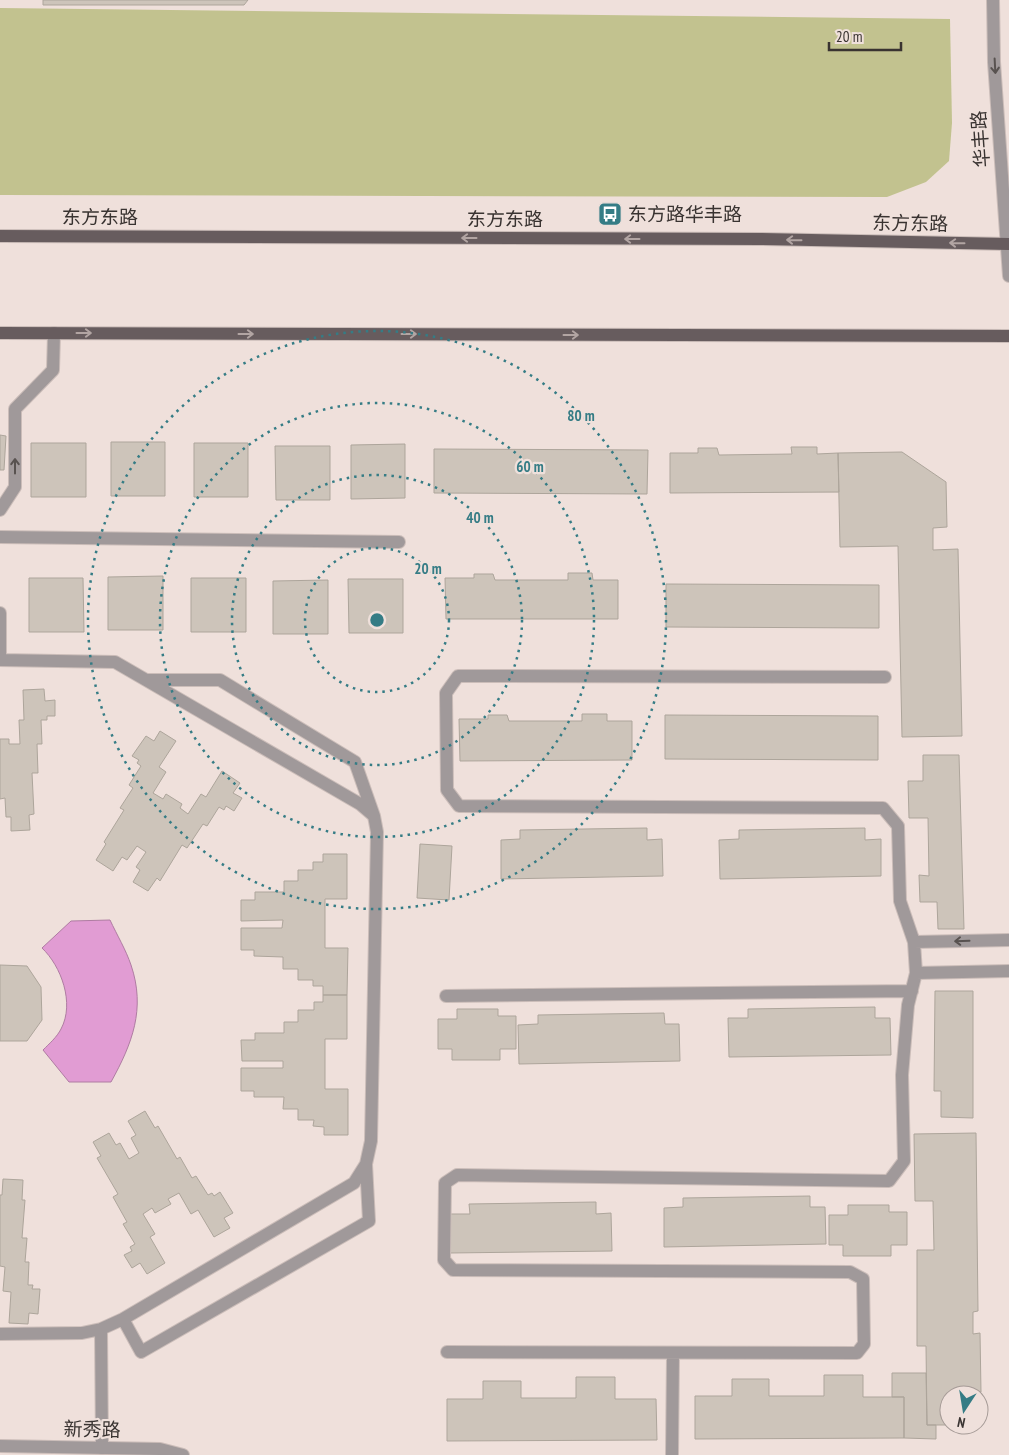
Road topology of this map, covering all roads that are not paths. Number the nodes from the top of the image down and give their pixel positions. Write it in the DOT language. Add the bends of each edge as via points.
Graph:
graph roads {
  1 [pos="993,0"];
  2 [pos="0,236"];
  3 [pos="1007,244"];
  4 [pos="1009,276"];
  5 [pos="0,333"];
  6 [pos="54,333"];
  7 [pos="1009,336"];
  8 [pos="0,510"];
  9 [pos="0,537"];
  10 [pos="399,542"];
  11 [pos="0,613"];
  12 [pos="0,660"];
  13 [pos="885,677"];
  14 [pos="146,680"];
  15 [pos="374,816"];
  16 [pos="1009,940"];
  17 [pos="914,942"];
  18 [pos="1009,971"];
  19 [pos="916,973"];
  20 [pos="912,991"];
  21 [pos="446,996"];
  22 [pos="366,1164"];
  23 [pos="123,1319"];
  24 [pos="101,1329"];
  25 [pos="0,1334"];
  26 [pos="447,1352"];
  27 [pos="673,1353"];
  28 [pos="0,1446"];
  29 [pos="102,1448"];
  30 [pos="183,1455"];
  31 [pos="672,1455"];
  1 -- 3 [label="street, 华丰路, one-way"];
  3 -- 2 [label="main road, 东方东路, one-way" via="750,239"];
  3 -- 4 [label="street, 华丰路"];
  5 -- 6 [label="main road"];
  6 -- 7 [label="main road, one-way"];
  8 -- 6 [label="street, one-way" via="15,487 15,409 53,370"];
  9 -- 10 [label="street"];
  11 -- 12 [label="street"];
  12 -- 14 [label="street" via="115,662"];
  13 -- 17 [label="street" via="458,676 446,692 447,790 459,806 883,808 898,826 900,901"];
  14 -- 15 [label="street" via="360,804"];
  14 -- 15 [label="street" via="220,680 355,762"];
  15 -- 22 [label="street" via="377,832 371,1131"];
  16 -- 17 [label="street, one-way"];
  17 -- 19 [label="street"];
  18 -- 19 [label="street"];
  19 -- 20 [label="street"];
  20 -- 21 [label="street"];
  20 -- 27 [label="street" via="902,1075 904,1161 890,1181 457,1175 445,1183 444,1260 453,1270 850,1272 863,1279 864,1344 857,1353"];
  22 -- 23 [label="street" via="354,1183"];
  22 -- 23 [label="street" via="369,1221 141,1352"];
  23 -- 24 [label="street"];
  24 -- 25 [label="street"];
  24 -- 29 [label="street"];
  26 -- 27 [label="street"];
  27 -- 31 [label="street"];
  28 -- 29 [label="street, 新秀路"];
  29 -- 30 [label="street, 新秀路" via="160,1449"];
}
